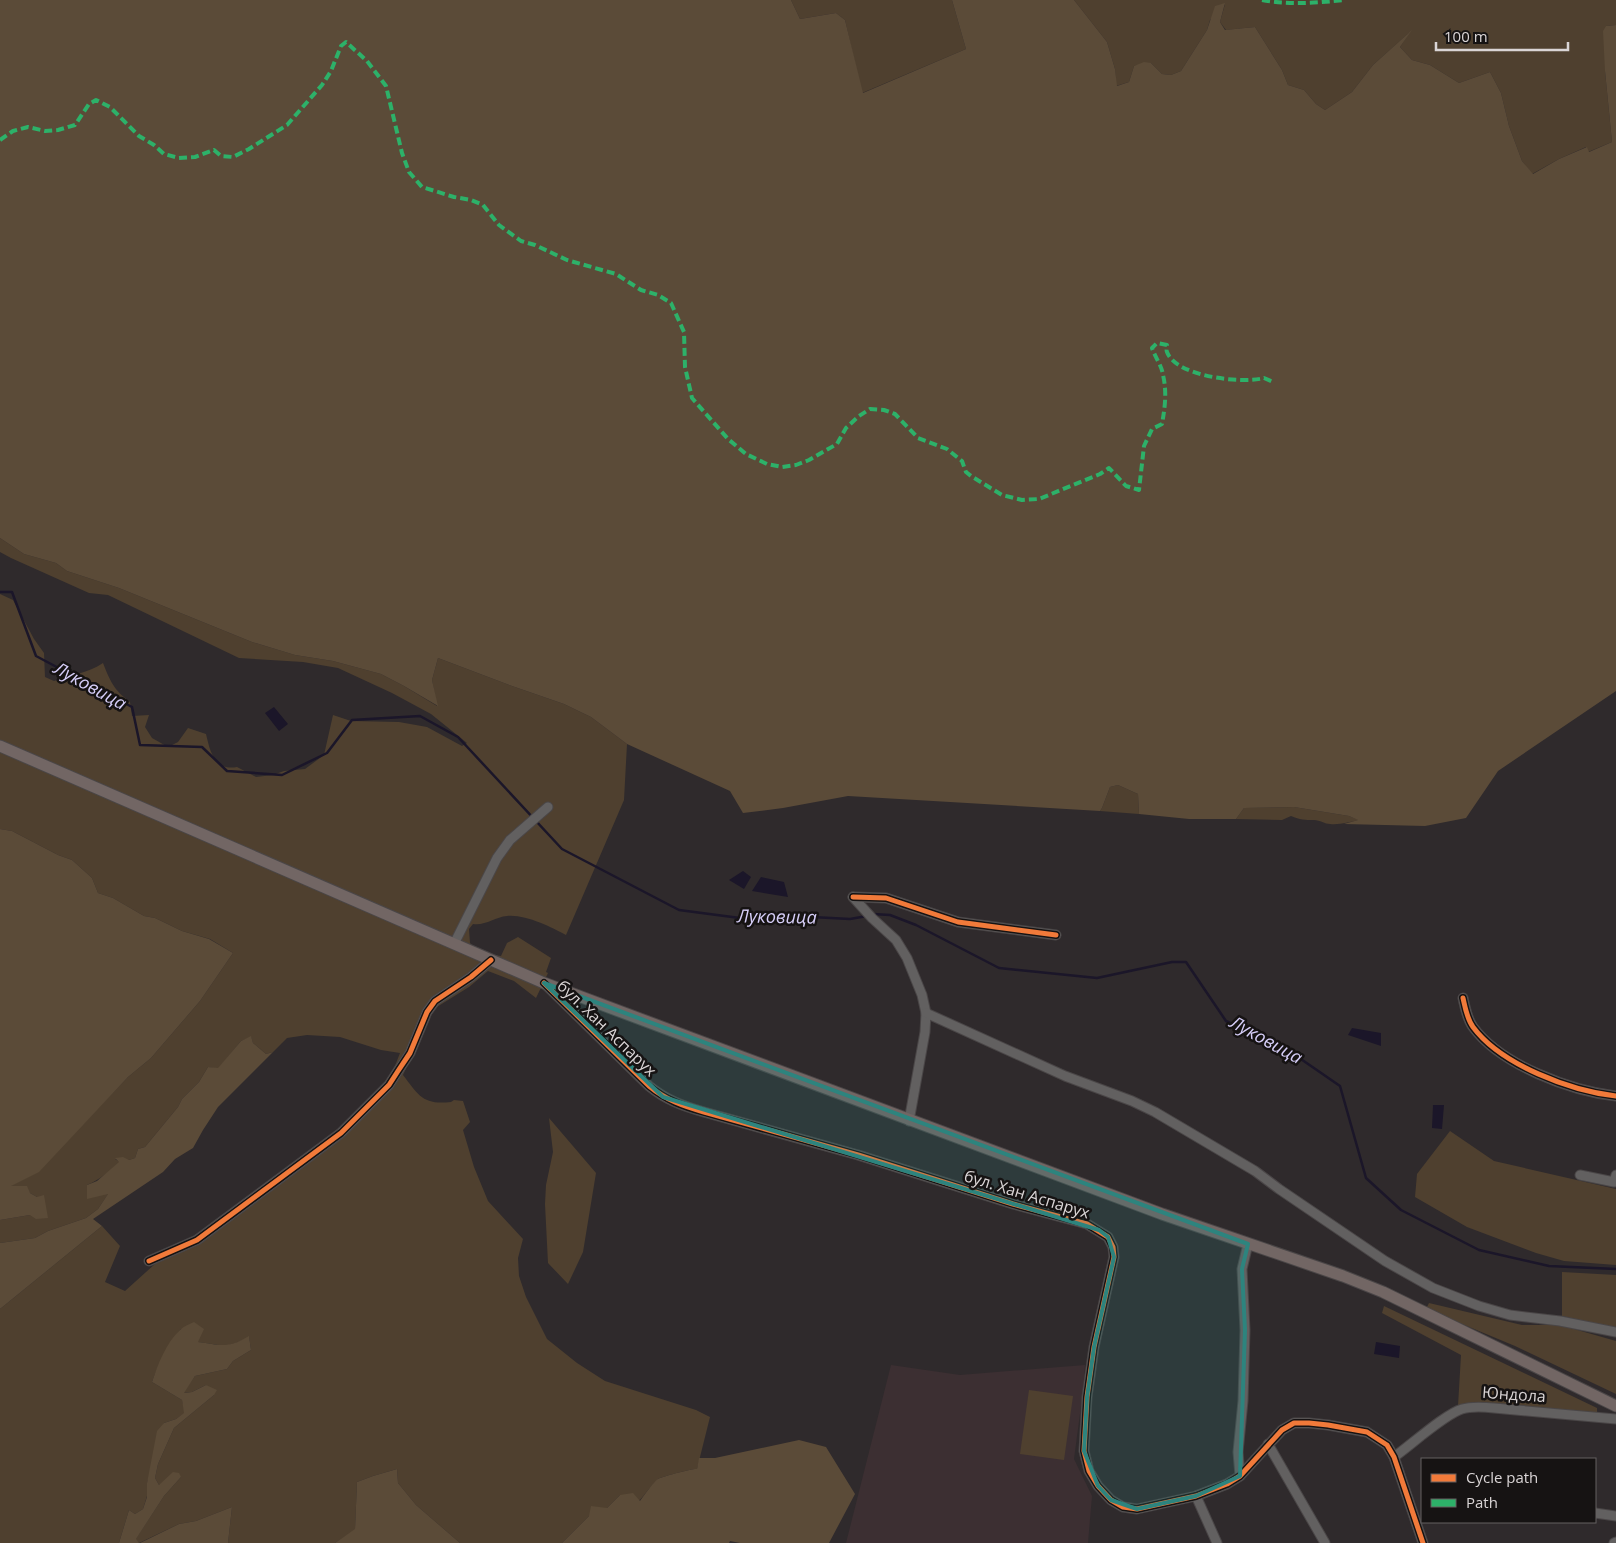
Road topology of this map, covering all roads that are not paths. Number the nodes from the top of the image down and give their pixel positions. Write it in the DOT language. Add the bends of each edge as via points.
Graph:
graph roads {
  1 [pos="0,746"];
  2 [pos="544,810"];
  3 [pos="1056,935"];
  4 [pos="454,944"];
  5 [pos="491,960"];
  6 [pos="544,983"];
  7 [pos="1463,998"];
  8 [pos="926,1013"];
  9 [pos="1616,1096"];
  10 [pos="909,1121"];
  11 [pos="1580,1175"];
  12 [pos="1616,1175"];
  13 [pos="1248,1244"];
  14 [pos="149,1261"];
  15 [pos="1616,1332"];
  16 [pos="1616,1406"];
  17 [pos="1616,1419"];
  18 [pos="1268,1444"];
  19 [pos="1394,1457"];
  20 [pos="1240,1476"];
  21 [pos="1196,1496"];
  22 [pos="1596,1513"];
  23 [pos="1616,1516"];
  24 [pos="1420,1523"];
  25 [pos="1217,1543"];
  26 [pos="1325,1543"];
  27 [pos="1424,1543"];
  1 -- 4 [label="main road, Юндола"];
  2 -- 4 [label="street" via="510,840"];
  3 -- 8 [label="street" via="958,922 886,898 853,897 896,940 907,958"];
  4 -- 5 [label="main road, Юндола"];
  5 -- 6 [label="main road, Юндола"];
  5 -- 14 [label="street" via="435,1001 410,1053 389,1085 341,1133 197,1240"];
  6 -- 10 [label="main road, Юндола"];
  6 -- 21 [label="street, бул. Хан Аспарух" via="663,1097 689,1108 1087,1224 1108,1237 1114,1257 1094,1347 1087,1397 1084,1450 1090,1471 1098,1486 1123,1507 1137,1509"];
  7 -- 9 [label="street" via="1471,1025 1497,1050 1535,1072 1565,1084 1596,1094"];
  8 -- 10 [label="street"];
  8 -- 15 [label="street" via="1065,1076 1132,1100 1155,1112 1255,1171 1384,1261 1433,1288 1510,1315 1560,1320"];
  10 -- 13 [label="main road, Юндола"];
  11 -- 12 [label="street" via="1614,1182"];
  13 -- 16 [label="main road, Юндола" via="1383,1292"];
  13 -- 20 [label="street" via="1242,1269 1245,1330 1238,1452"];
  17 -- 19 [label="street, Юндола" via="1494,1408 1462,1409"];
  18 -- 19 [label="street, бул. Хан Аспарух" via="1294,1423 1309,1423 1367,1432 1387,1445"];
  18 -- 20 [label="street, бул. Хан Аспарух"];
  18 -- 26 [label="street"];
  19 -- 24 [label="street, бул. Хан Аспарух"];
  20 -- 21 [label="street, бул. Хан Аспарух"];
  21 -- 25 [label="street"];
  22 -- 23 [label="street"];
  24 -- 27 [label="street, бул. Хан Аспарух"];
}
